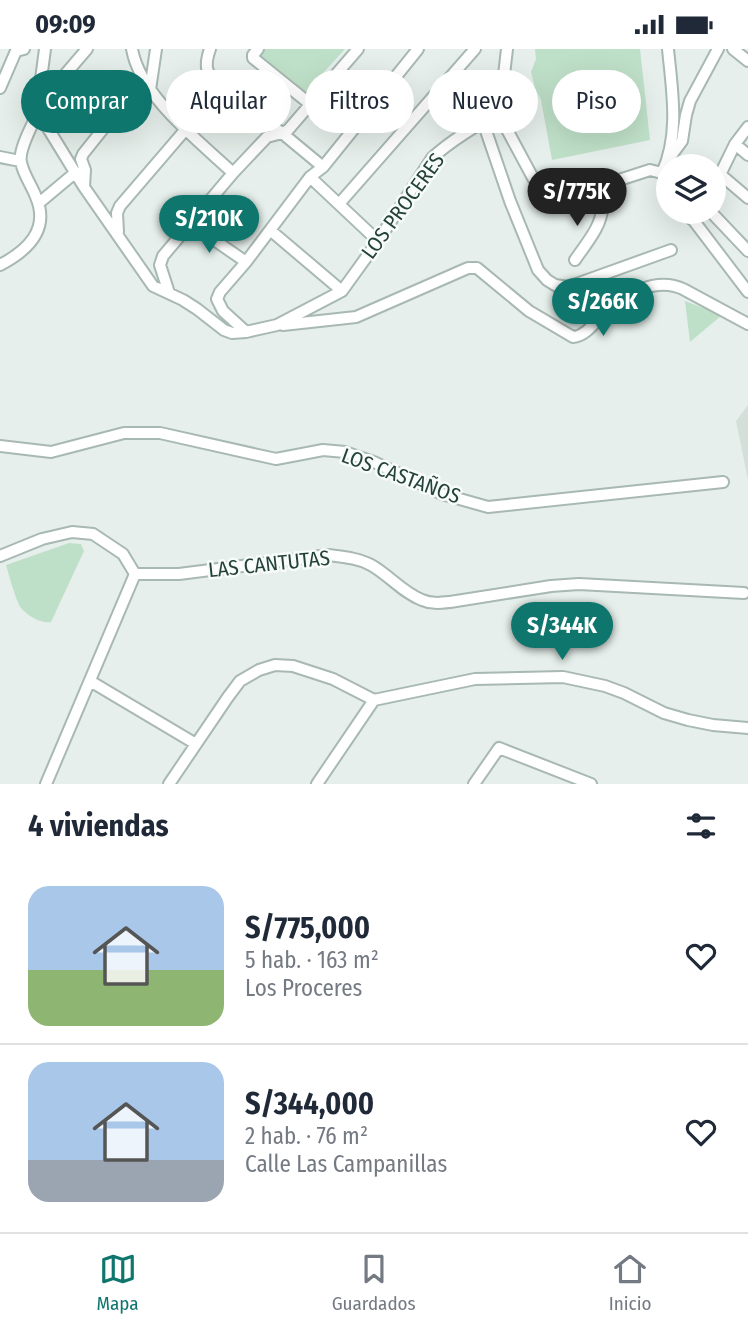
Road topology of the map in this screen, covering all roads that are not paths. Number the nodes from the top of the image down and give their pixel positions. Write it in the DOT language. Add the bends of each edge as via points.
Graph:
graph roads {
  1 [pos="24,49"];
  2 [pos="45,49"];
  3 [pos="87,49"];
  4 [pos="132,49"];
  5 [pos="156,49"];
  6 [pos="210,49"];
  7 [pos="358,49"];
  8 [pos="418,49"];
  9 [pos="475,49"];
  10 [pos="507,49"];
  11 [pos="668,49"];
  12 [pos="718,49"];
  13 [pos="733,49"];
  14 [pos="255,53"];
  15 [pos="748,61"];
  16 [pos="42,70"];
  17 [pos="68,70"];
  18 [pos="138,70"];
  19 [pos="340,70"];
  20 [pos="505,70"];
  21 [pos="152,76"];
  22 [pos="0,88"];
  23 [pos="152,91"];
  24 [pos="305,99"];
  25 [pos="166,107"];
  26 [pos="305,110"];
  27 [pos="748,127"];
  28 [pos="29,133"];
  29 [pos="51,133"];
  30 [pos="100,133"];
  31 [pos="183,133"];
  32 [pos="190,133"];
  33 [pos="467,133"];
  34 [pos="486,133"];
  35 [pos="509,133"];
  36 [pos="282,134"];
  37 [pos="735,144"];
  38 [pos="669,154"];
  39 [pos="672,154"];
  40 [pos="748,155"];
  41 [pos="2,157"];
  42 [pos="20,161"];
  43 [pos="726,164"];
  44 [pos="323,167"];
  45 [pos="0,171"];
  46 [pos="76,172"];
  47 [pos="656,172"];
  48 [pos="233,173"];
  49 [pos="310,177"];
  50 [pos="726,179"];
  51 [pos="85,187"];
  52 [pos="587,194"];
  53 [pos="748,198"];
  54 [pos="38,203"];
  55 [pos="339,204"];
  56 [pos="190,223"];
  57 [pos="701,224"];
  58 [pos="722,224"];
  59 [pos="270,230"];
  60 [pos="118,235"];
  61 [pos="378,241"];
  62 [pos="671,250"];
  63 [pos="748,251"];
  64 [pos="575,260"];
  65 [pos="246,262"];
  66 [pos="0,265"];
  67 [pos="342,291"];
  68 [pos="748,292"];
  69 [pos="169,293"];
  70 [pos="748,324"];
  71 [pos="277,325"];
  72 [pos="246,332"];
  73 [pos="0,446"];
  74 [pos="723,482"];
  75 [pos="0,556"];
  76 [pos="135,574"];
  77 [pos="744,593"];
  78 [pos="90,681"];
  79 [pos="374,700"];
  80 [pos="748,728"];
  81 [pos="196,744"];
  82 [pos="46,784"];
  83 [pos="169,784"];
  84 [pos="317,784"];
  85 [pos="474,784"];
  86 [pos="592,784"];
  1 -- 22 [label="street" via="16,51"];
  2 -- 16 [label="street"];
  3 -- 17 [label="street"];
  4 -- 18 [label="street"];
  5 -- 21 [label="street"];
  6 -- 36 [label="street" via="210,77"];
  7 -- 19 [label="street"];
  8 -- 44 [label="street"];
  9 -- 55 [label="street"];
  10 -- 20 [label="street"];
  11 -- 38 [label="street" via="674,112"];
  12 -- 39 [label="street" via="690,101 682,141"];
  13 -- 15 [label="street"];
  14 -- 24 [label="street"];
  23 -- 25 [label="street"];
  26 -- 36 [label="street"];
  27 -- 37 [label="street"];
  28 -- 42 [label="street"];
  29 -- 46 [label="street"];
  30 -- 51 [label="street" via="81,156"];
  31 -- 60 [label="street" via="120,206"];
  32 -- 48 [label="street"];
  33 -- 61 [label="street, LOS PROCERES" via="432,158"];
  34 -- 62 [label="street" via="538,270 547,280 568,287"];
  35 -- 52 [label="street" via="542,187 569,196"];
  36 -- 44 [label="street"];
  36 -- 48 [label="street" via="267,137"];
  37 -- 40 [label="street"];
  37 -- 43 [label="street"];
  41 -- 42 [label="street"];
  41 -- 45 [label="street"];
  42 -- 54 [label="street"];
  44 -- 49 [label="street"];
  46 -- 51 [label="street"];
  46 -- 54 [label="street"];
  47 -- 52 [label="street"];
  48 -- 56 [label="street"];
  49 -- 55 [label="street"];
  49 -- 59 [label="street"];
  50 -- 53 [label="street"];
  51 -- 60 [label="street"];
  52 -- 64 [label="street" via="603,212"];
  54 -- 66 [label="street" via="40,219 34,236 23,251"];
  55 -- 61 [label="street"];
  56 -- 65 [label="street"];
  56 -- 69 [label="street" via="160,265"];
  57 -- 68 [label="street"];
  58 -- 63 [label="street"];
  59 -- 65 [label="street"];
  59 -- 67 [label="street"];
  60 -- 69 [label="street, LOS PROCERES" via="153,286"];
  61 -- 67 [label="street, LOS PROCERES"];
  65 -- 72 [label="street" via="217,299"];
  67 -- 71 [label="street, LOS PROCERES"];
  69 -- 72 [label="street, LOS PROCERES" via="224,330"];
  70 -- 71 [label="street" via="676,285 661,285 626,296 573,338 528,311 477,268 468,268 356,317"];
  71 -- 72 [label="street, LOS PROCERES"];
  73 -- 74 [label="street, LOS CASTAÑOS" via="51,452 124,433 160,433 276,459 323,450 345,452 488,507"];
  75 -- 76 [label="street" via="42,539 72,532 93,534 123,554"];
  76 -- 77 [label="street, LAS CANTUTAS" via="179,574 328,555 370,564 422,600 434,603 579,584"];
  76 -- 78 [label="street"];
  78 -- 81 [label="street"];
  78 -- 82 [label="street"];
  79 -- 80 [label="street" via="475,679 563,677 605,686 688,720"];
  79 -- 81 [label="street" via="313,672 275,665 240,681"];
  79 -- 84 [label="street"];
  81 -- 83 [label="street"];
  85 -- 86 [label="street" via="499,748"];
}
